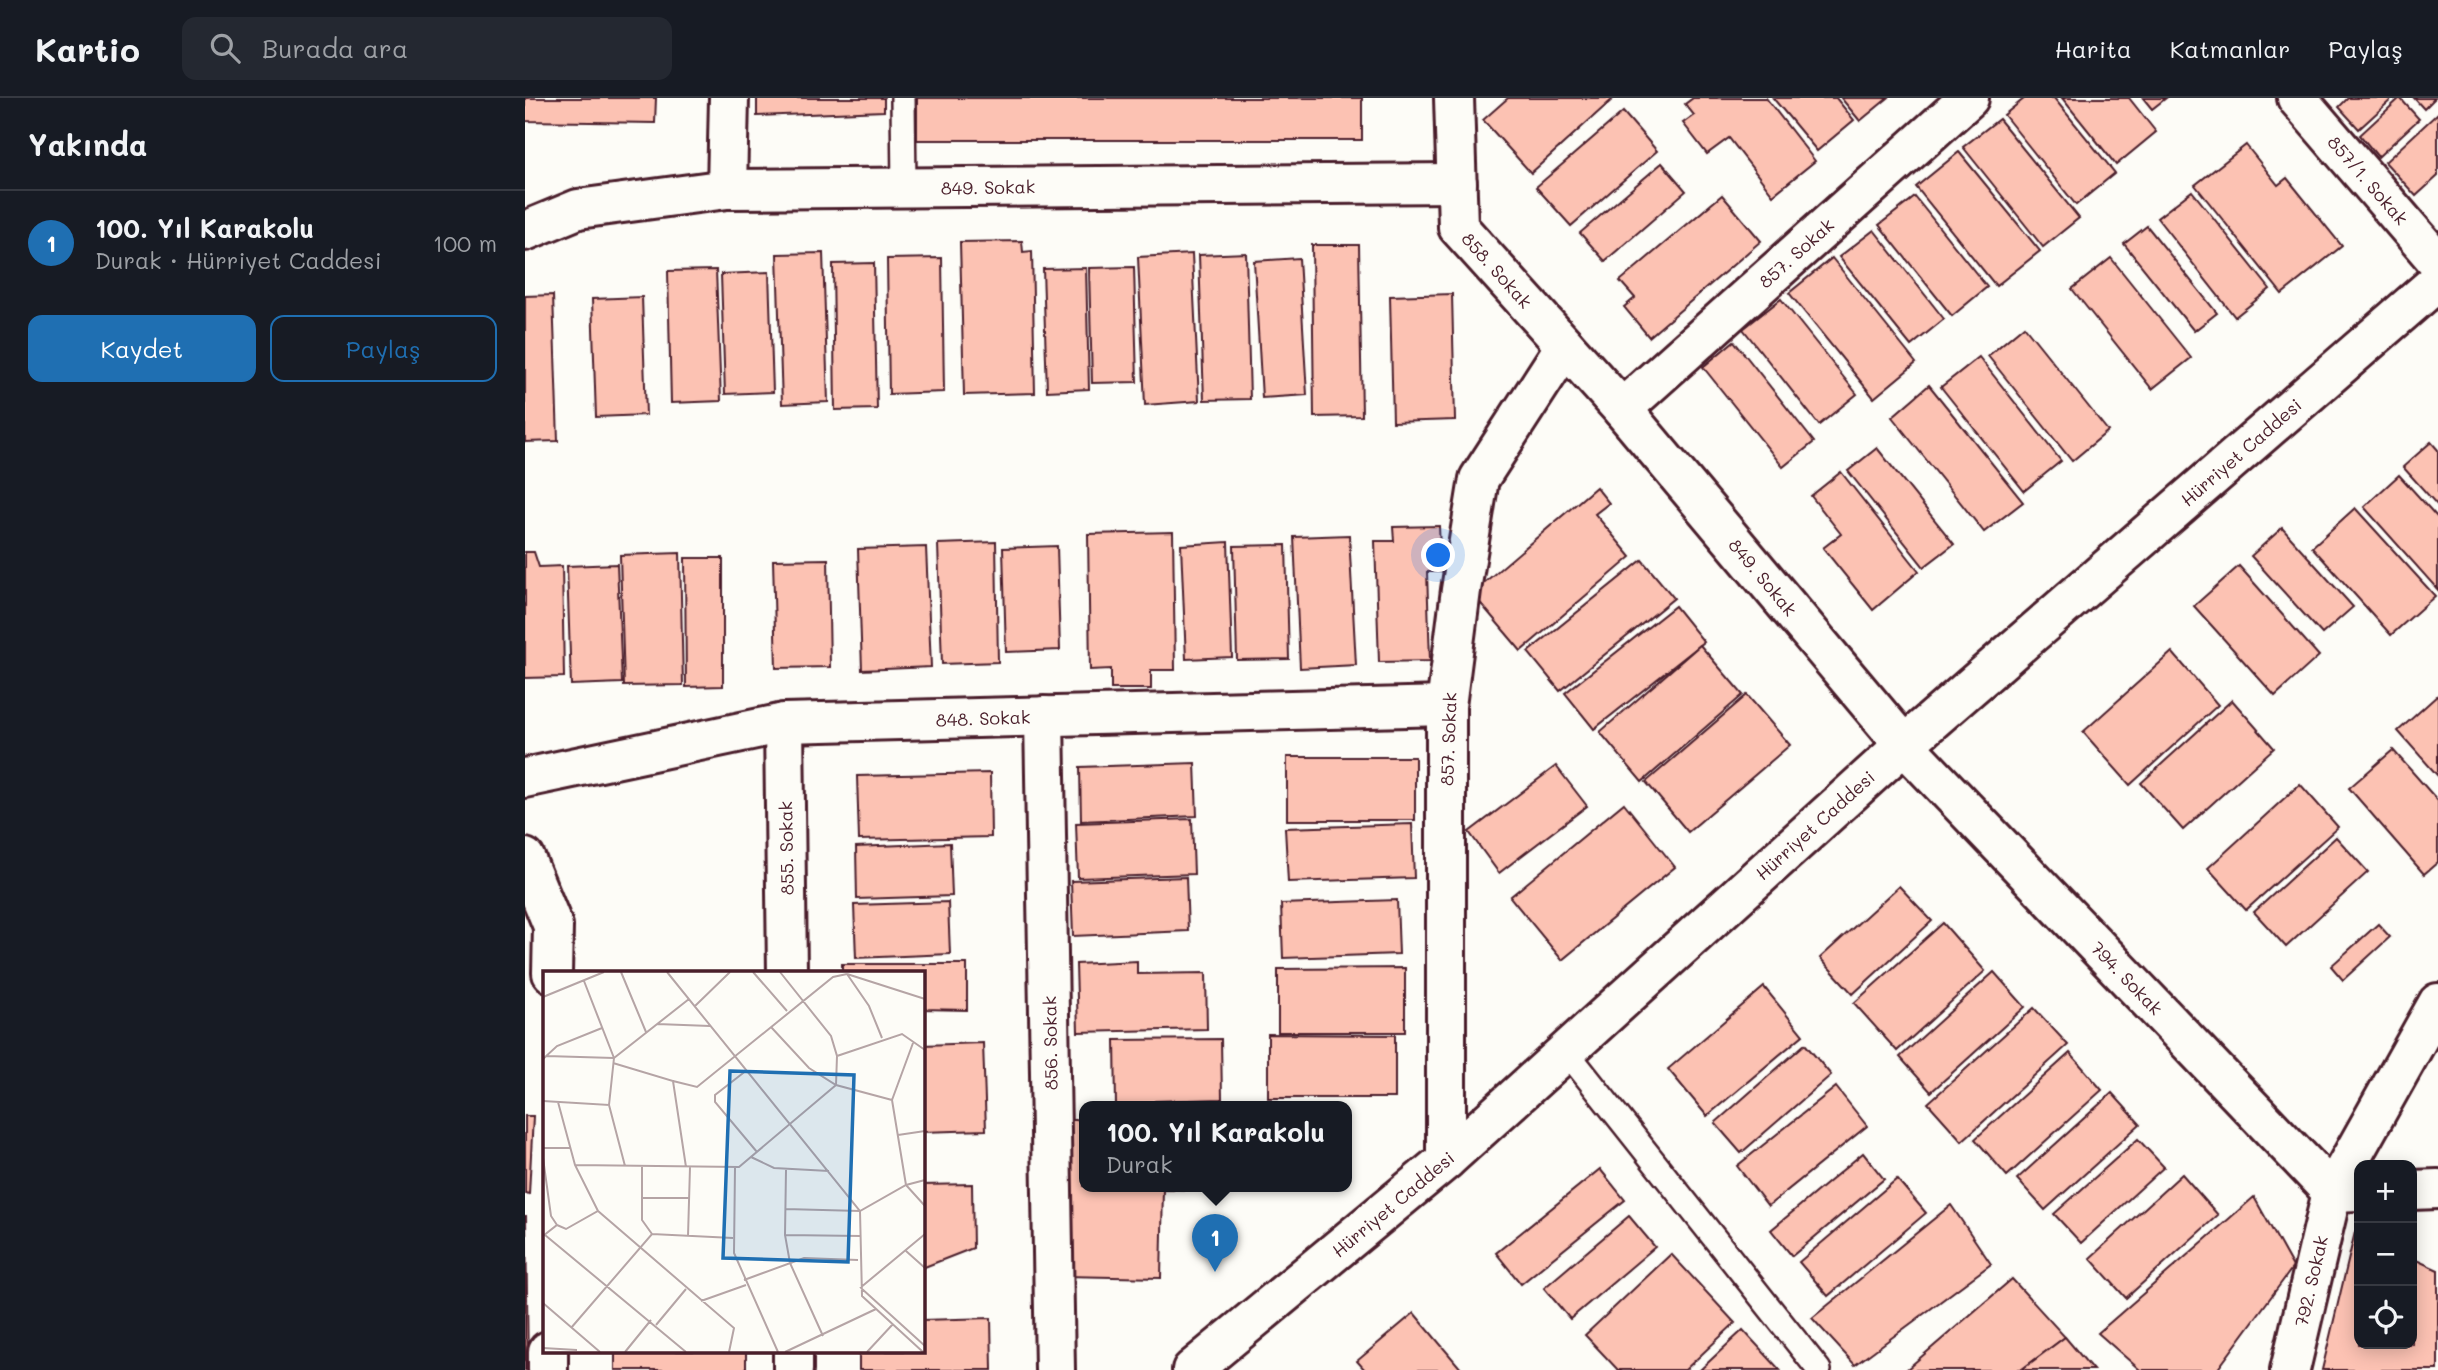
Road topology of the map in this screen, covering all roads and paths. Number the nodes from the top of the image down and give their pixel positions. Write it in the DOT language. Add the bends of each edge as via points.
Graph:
graph roads {
  1 [pos="729,98"];
  2 [pos="903,98"];
  3 [pos="1454,98"];
  4 [pos="1969,98"];
  5 [pos="2297,98"];
  6 [pos="1457,183"];
  7 [pos="904,188"];
  8 [pos="727,189"];
  9 [pos="525,231"];
  10 [pos="2438,262"];
  11 [pos="2438,281"];
  12 [pos="1565,346"];
  13 [pos="1622,409"];
  14 [pos="1446,706"];
  15 [pos="1044,716"];
  16 [pos="784,723"];
  17 [pos="1904,745"];
  18 [pos="525,778"];
  19 [pos="525,858"];
  20 [pos="552,971"];
  21 [pos="787,971"];
  22 [pos="2438,1003"];
  23 [pos="1566,1051"];
  24 [pos="1446,1160"];
  25 [pos="2438,1189"];
  26 [pos="2417,1190"];
  27 [pos="2346,1192"];
  28 [pos="548,1352"];
  29 [pos="793,1352"];
  30 [pos="548,1370"];
  31 [pos="793,1370"];
  32 [pos="1055,1370"];
  33 [pos="1192,1370"];
  34 [pos="1819,1370"];
  35 [pos="2290,1370"];
  1 -- 8 [label="street"];
  2 -- 7 [label="lane"];
  3 -- 6 [label="street, 858. Sokak"];
  4 -- 13 [label="street, 857. Sokak"];
  5 -- 10 [label="street, 857/1. Sokak"];
  6 -- 7 [label="street, 849. Sokak"];
  6 -- 12 [label="street, 858. Sokak" via="1458,227"];
  7 -- 8 [label="street, 849. Sokak"];
  8 -- 9 [label="street, 849. Sokak" via="578,209"];
  11 -- 17 [label="street, Hürriyet Caddesi"];
  12 -- 13 [label="street, 858. Sokak"];
  12 -- 14 [label="street, 857. Sokak" via="1479,479"];
  13 -- 17 [label="street, 849. Sokak"];
  14 -- 15 [label="street, 848. Sokak"];
  14 -- 24 [label="street, 857. Sokak"];
  15 -- 16 [label="street, 848. Sokak"];
  15 -- 32 [label="street, 856. Sokak"];
  16 -- 18 [label="street, 848. Sokak"];
  16 -- 21 [label="street, 855. Sokak"];
  17 -- 23 [label="street, Hürriyet Caddesi"];
  17 -- 27 [label="street, 794. Sokak"];
  19 -- 20 [label="street" via="553,926"];
  22 -- 27 [label="street, 792. Sokak"];
  23 -- 24 [label="street, Hürriyet Caddesi"];
  23 -- 34 [label="lane"];
  24 -- 33 [label="street, Hürriyet Caddesi"];
  25 -- 26 [label="street"];
  27 -- 35 [label="street, 792. Sokak"];
  28 -- 30 [label="street"];
  29 -- 31 [label="street"];
}
